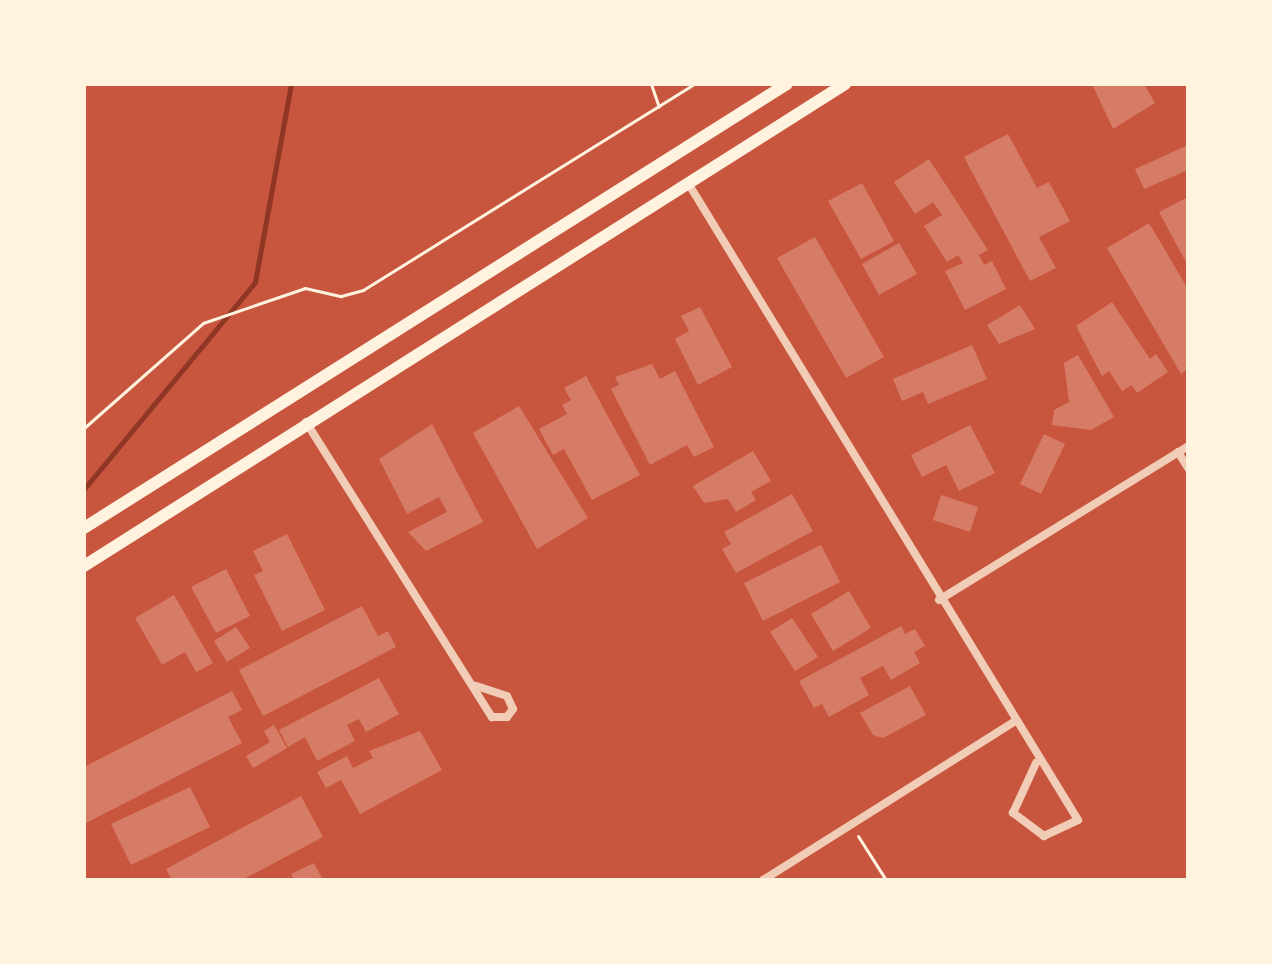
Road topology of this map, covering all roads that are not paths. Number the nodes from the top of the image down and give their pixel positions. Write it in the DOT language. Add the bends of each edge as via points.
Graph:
graph roads {
  1 [pos="787,84"];
  2 [pos="845,84"];
  3 [pos="688,183"];
  4 [pos="306,421"];
  5 [pos="1188,446"];
  6 [pos="1178,452"];
  7 [pos="1188,468"];
  8 [pos="84,528"];
  9 [pos="84,566"];
  10 [pos="939,600"];
  11 [pos="476,686"];
  12 [pos="1015,721"];
  13 [pos="1036,763"];
  14 [pos="763,880"];
  1 -- 8 [label="main road"];
  2 -- 3 [label="main road"];
  3 -- 4 [label="main road"];
  3 -- 10 [label="street"];
  4 -- 9 [label="main road"];
  4 -- 11 [label="street" via="492,717 507,717 513,709 507,696"];
  5 -- 6 [label="street"];
  6 -- 7 [label="street"];
  6 -- 10 [label="street"];
  10 -- 12 [label="street"];
  12 -- 13 [label="street" via="1078,820 1044,836 1013,813"];
  12 -- 14 [label="street"];
}
